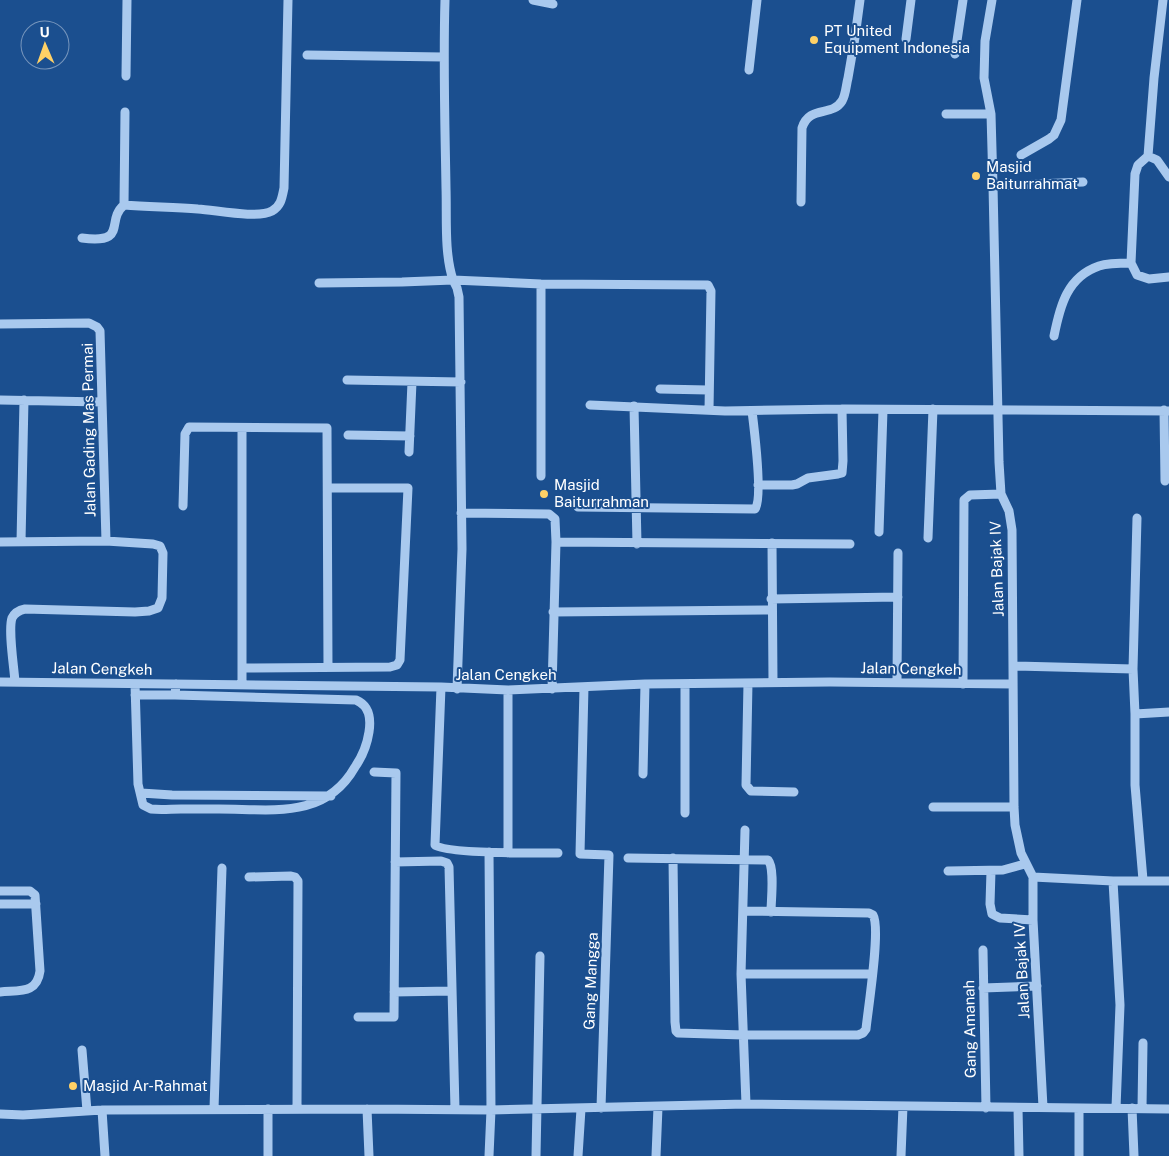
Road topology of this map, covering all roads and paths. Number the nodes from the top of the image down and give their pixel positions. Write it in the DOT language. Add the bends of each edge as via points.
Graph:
graph roads {
  1 [pos="127,0"];
  2 [pos="288,0"];
  3 [pos="445,0"];
  4 [pos="533,0"];
  5 [pos="757,0"];
  6 [pos="860,0"];
  7 [pos="911,0"];
  8 [pos="963,0"];
  9 [pos="992,0"];
  10 [pos="1077,0"];
  11 [pos="1164,0"];
  12 [pos="553,4"];
  13 [pos="906,39"];
  14 [pos="955,54"];
  15 [pos="307,55"];
  16 [pos="443,57"];
  17 [pos="749,70"];
  18 [pos="126,76"];
  19 [pos="125,112"];
  20 [pos="946,114"];
  21 [pos="990,114"];
  22 [pos="1021,154"];
  23 [pos="1148,156"];
  24 [pos="1169,177"];
  25 [pos="1083,182"];
  26 [pos="994,186"];
  27 [pos="801,202"];
  28 [pos="124,206"];
  29 [pos="82,238"];
  30 [pos="1131,263"];
  31 [pos="1169,277"];
  32 [pos="452,280"];
  33 [pos="319,283"];
  34 [pos="541,284"];
  35 [pos="0,324"];
  36 [pos="1054,336"];
  37 [pos="347,380"];
  38 [pos="412,382"];
  39 [pos="461,382"];
  40 [pos="660,389"];
  41 [pos="708,390"];
  42 [pos="0,400"];
  43 [pos="24,400"];
  44 [pos="102,402"];
  45 [pos="590,405"];
  46 [pos="634,406"];
  47 [pos="933,409"];
  48 [pos="709,410"];
  49 [pos="842,410"];
  50 [pos="883,410"];
  51 [pos="997,410"];
  52 [pos="1166,410"];
  53 [pos="752,411"];
  54 [pos="242,428"];
  55 [pos="348,435"];
  56 [pos="410,436"];
  57 [pos="410,452"];
  58 [pos="541,476"];
  59 [pos="1165,481"];
  60 [pos="758,485"];
  61 [pos="328,488"];
  62 [pos="1001,494"];
  63 [pos="183,506"];
  64 [pos="578,507"];
  65 [pos="637,508"];
  66 [pos="462,513"];
  67 [pos="1137,518"];
  68 [pos="879,532"];
  69 [pos="928,538"];
  70 [pos="0,542"];
  71 [pos="20,542"];
  72 [pos="106,542"];
  73 [pos="556,542"];
  74 [pos="772,543"];
  75 [pos="637,544"];
  76 [pos="850,544"];
  77 [pos="898,553"];
  78 [pos="898,598"];
  79 [pos="771,599"];
  80 [pos="771,610"];
  81 [pos="553,612"];
  82 [pos="1013,666"];
  83 [pos="328,667"];
  84 [pos="243,668"];
  85 [pos="1133,669"];
  86 [pos="897,681"];
  87 [pos="0,682"];
  88 [pos="15,682"];
  89 [pos="773,682"];
  90 [pos="748,683"];
  91 [pos="135,684"];
  92 [pos="176,684"];
  93 [pos="645,684"];
  94 [pos="685,684"];
  95 [pos="963,684"];
  96 [pos="1013,684"];
  97 [pos="242,685"];
  98 [pos="441,687"];
  99 [pos="584,687"];
  100 [pos="457,688"];
  101 [pos="552,689"];
  102 [pos="508,690"];
  103 [pos="135,694"];
  104 [pos="175,695"];
  105 [pos="1169,712"];
  106 [pos="1135,714"];
  107 [pos="374,772"];
  108 [pos="643,774"];
  109 [pos="794,792"];
  110 [pos="141,793"];
  111 [pos="331,796"];
  112 [pos="933,807"];
  113 [pos="1014,807"];
  114 [pos="685,813"];
  115 [pos="745,830"];
  116 [pos="489,852"];
  117 [pos="508,853"];
  118 [pos="558,853"];
  119 [pos="628,858"];
  120 [pos="673,858"];
  121 [pos="744,860"];
  122 [pos="395,862"];
  123 [pos="1025,864"];
  124 [pos="222,868"];
  125 [pos="991,870"];
  126 [pos="948,872"];
  127 [pos="249,877"];
  128 [pos="1033,877"];
  129 [pos="1143,880"];
  130 [pos="1113,881"];
  131 [pos="1169,881"];
  132 [pos="0,891"];
  133 [pos="0,904"];
  134 [pos="36,904"];
  135 [pos="743,911"];
  136 [pos="771,912"];
  137 [pos="1033,920"];
  138 [pos="983,950"];
  139 [pos="540,956"];
  140 [pos="741,974"];
  141 [pos="872,974"];
  142 [pos="1037,986"];
  143 [pos="983,988"];
  144 [pos="451,991"];
  145 [pos="0,992"];
  146 [pos="394,992"];
  147 [pos="358,1017"];
  148 [pos="743,1036"];
  149 [pos="1143,1042"];
  150 [pos="82,1050"];
  151 [pos="746,1104"];
  152 [pos="903,1106"];
  153 [pos="658,1107"];
  154 [pos="1043,1107"];
  155 [pos="601,1108"];
  156 [pos="986,1108"];
  157 [pos="1018,1108"];
  158 [pos="1079,1108"];
  159 [pos="1116,1108"];
  160 [pos="1132,1108"];
  161 [pos="1142,1108"];
  162 [pos="214,1109"];
  163 [pos="268,1109"];
  164 [pos="297,1109"];
  165 [pos="366,1109"];
  166 [pos="455,1109"];
  167 [pos="581,1109"];
  168 [pos="1169,1109"];
  169 [pos="102,1110"];
  170 [pos="491,1110"];
  171 [pos="538,1110"];
  172 [pos="87,1111"];
  173 [pos="0,1114"];
  174 [pos="105,1156"];
  175 [pos="268,1156"];
  176 [pos="369,1156"];
  177 [pos="489,1156"];
  178 [pos="536,1156"];
  179 [pos="578,1156"];
  180 [pos="656,1156"];
  181 [pos="901,1156"];
  182 [pos="1019,1156"];
  183 [pos="1079,1156"];
  184 [pos="1134,1156"];
  1 -- 18 [label="street"];
  2 -- 28 [label="street" via="284,188 278,206 271,212 258,214"];
  3 -- 16 [label="street"];
  4 -- 12 [label="street"];
  5 -- 17 [label="street"];
  6 -- 27 [label="street" via="841,102 804,120"];
  7 -- 13 [label="street"];
  8 -- 14 [label="street"];
  9 -- 21 [label="street, Jalan Bajak IV" via="984,64"];
  10 -- 22 [label="street" via="1061,120 1054,135"];
  11 -- 23 [label="street"];
  15 -- 16 [label="street"];
  16 -- 32 [label="street" via="448,267"];
  19 -- 28 [label="street"];
  20 -- 21 [label="street"];
  21 -- 26 [label="street, Jalan Bajak IV"];
  23 -- 24 [label="street" via="1157,160"];
  23 -- 30 [label="street" via="1138,165 1135,174"];
  25 -- 26 [label="street"];
  26 -- 51 [label="street, Jalan Bajak IV"];
  28 -- 29 [label="street" via="119,211 113,233 99,240"];
  30 -- 31 [label="street" via="1137,275 1149,279"];
  30 -- 36 [label="street" via="1100,265 1078,279 1064,298"];
  32 -- 33 [label="street"];
  32 -- 34 [label="street"];
  32 -- 39 [label="street" via="459,297"];
  34 -- 41 [label="street" via="710,287"];
  34 -- 58 [label="street"];
  35 -- 44 [label="street, Jalan Gading Mas Permai" via="89,324 97,327 101,338"];
  37 -- 38 [label="street"];
  38 -- 39 [label="street"];
  38 -- 56 [label="street"];
  39 -- 66 [label="street"];
  40 -- 41 [label="street"];
  41 -- 48 [label="street"];
  42 -- 43 [label="street"];
  43 -- 44 [label="street"];
  43 -- 71 [label="street"];
  44 -- 72 [label="street, Jalan Gading Mas Permai"];
  45 -- 46 [label="street"];
  46 -- 48 [label="street"];
  46 -- 65 [label="street"];
  47 -- 50 [label="street"];
  47 -- 51 [label="street"];
  47 -- 69 [label="street"];
  48 -- 53 [label="street"];
  49 -- 50 [label="street"];
  49 -- 53 [label="street"];
  49 -- 60 [label="street" via="841,473 808,478 792,485"];
  50 -- 68 [label="street"];
  51 -- 52 [label="street"];
  51 -- 62 [label="street, Jalan Bajak IV"];
  52 -- 59 [label="street"];
  53 -- 60 [label="street"];
  54 -- 61 [label="street" via="327,428"];
  54 -- 63 [label="street" via="192,426 186,429"];
  54 -- 84 [label="street"];
  55 -- 56 [label="street"];
  56 -- 57 [label="street"];
  60 -- 65 [label="street" via="758,506 754,509"];
  61 -- 83 [label="street"];
  61 -- 83 [label="street" via="408,488 400,660 390,667"];
  62 -- 82 [label="street, Jalan Bajak IV" via="1012,530"];
  62 -- 95 [label="street" via="970,495 964,500"];
  64 -- 65 [label="street"];
  65 -- 75 [label="street"];
  66 -- 73 [label="street" via="550,514 555,519"];
  66 -- 100 [label="street"];
  67 -- 85 [label="street"];
  70 -- 71 [label="street"];
  71 -- 72 [label="street"];
  72 -- 88 [label="street" via="160,546 162,598 158,608 135,612 18,612 12,618 11,629"];
  73 -- 75 [label="street"];
  73 -- 81 [label="street"];
  74 -- 75 [label="street"];
  74 -- 76 [label="street"];
  74 -- 79 [label="street"];
  77 -- 78 [label="street"];
  78 -- 79 [label="street"];
  78 -- 86 [label="street"];
  79 -- 80 [label="street"];
  80 -- 81 [label="street"];
  80 -- 89 [label="street"];
  81 -- 101 [label="street"];
  82 -- 85 [label="street"];
  82 -- 96 [label="street, Jalan Bajak IV"];
  83 -- 84 [label="street"];
  84 -- 97 [label="street"];
  85 -- 106 [label="street"];
  86 -- 89 [label="street, Jalan Cengkeh"];
  86 -- 95 [label="street, Jalan Cengkeh"];
  87 -- 88 [label="street, Jalan Cengkeh"];
  88 -- 91 [label="street, Jalan Cengkeh"];
  89 -- 90 [label="street, Jalan Cengkeh"];
  90 -- 94 [label="street, Jalan Cengkeh"];
  90 -- 109 [label="street" via="746,785 751,791"];
  91 -- 92 [label="street, Jalan Cengkeh"];
  91 -- 103 [label="street"];
  92 -- 97 [label="street, Jalan Cengkeh"];
  92 -- 104 [label="street"];
  93 -- 94 [label="street, Jalan Cengkeh"];
  93 -- 99 [label="street, Jalan Cengkeh"];
  93 -- 108 [label="street"];
  94 -- 114 [label="street"];
  95 -- 96 [label="street, Jalan Cengkeh"];
  96 -- 113 [label="street, Jalan Bajak IV"];
  97 -- 98 [label="street, Jalan Cengkeh"];
  98 -- 100 [label="street, Jalan Cengkeh"];
  98 -- 116 [label="street" via="435,845"];
  99 -- 101 [label="street, Jalan Cengkeh"];
  99 -- 155 [label="street, Gang Mangga" via="580,854 609,855"];
  100 -- 102 [label="street, Jalan Cengkeh"];
  101 -- 102 [label="street, Jalan Cengkeh"];
  102 -- 117 [label="street"];
  103 -- 104 [label="street"];
  103 -- 110 [label="street" via="136,758"];
  104 -- 111 [label="street" via="361,702 367,709 370,722 365,748 351,775"];
  105 -- 106 [label="street"];
  106 -- 129 [label="street" via="1135,785"];
  107 -- 122 [label="street" via="396,773"];
  110 -- 111 [label="street"];
  110 -- 111 [label="street" via="143,805 155,810 308,807"];
  112 -- 113 [label="street"];
  113 -- 123 [label="street, Jalan Bajak IV" via="1016,834"];
  115 -- 121 [label="street"];
  116 -- 117 [label="street"];
  116 -- 170 [label="street"];
  117 -- 118 [label="street"];
  119 -- 120 [label="street"];
  120 -- 121 [label="street"];
  120 -- 148 [label="street" via="676,1031 686,1035"];
  121 -- 135 [label="street"];
  121 -- 136 [label="street" via="770,863"];
  122 -- 144 [label="street" via="441,861 448,865"];
  122 -- 146 [label="street"];
  123 -- 125 [label="street"];
  123 -- 128 [label="street, Jalan Bajak IV"];
  124 -- 162 [label="street"];
  125 -- 126 [label="street"];
  125 -- 137 [label="street" via="992,914 1000,918"];
  127 -- 164 [label="street" via="294,877 299,883"];
  128 -- 130 [label="street"];
  128 -- 137 [label="street, Jalan Bajak IV"];
  129 -- 130 [label="street"];
  129 -- 131 [label="street"];
  130 -- 159 [label="street" via="1120,1005"];
  132 -- 134 [label="street" via="32,891"];
  133 -- 134 [label="street"];
  134 -- 145 [label="street" via="38,982 29,989"];
  135 -- 136 [label="street"];
  135 -- 140 [label="street"];
  136 -- 141 [label="street" via="873,914 876,946"];
  137 -- 142 [label="street, Jalan Bajak IV"];
  138 -- 143 [label="street, Gang Amanah"];
  139 -- 171 [label="street"];
  140 -- 141 [label="street"];
  140 -- 148 [label="street"];
  141 -- 148 [label="street" via="863,1033"];
  142 -- 143 [label="street"];
  142 -- 154 [label="street, Jalan Bajak IV"];
  143 -- 156 [label="street, Gang Amanah"];
  144 -- 146 [label="street"];
  144 -- 166 [label="street"];
  146 -- 147 [label="street" via="394,1017"];
  148 -- 151 [label="street"];
  149 -- 161 [label="street"];
  150 -- 172 [label="street"];
  151 -- 152 [label="street"];
  151 -- 153 [label="street"];
  152 -- 156 [label="street"];
  152 -- 181 [label="street"];
  153 -- 155 [label="street"];
  153 -- 180 [label="street"];
  154 -- 157 [label="street"];
  154 -- 158 [label="street"];
  155 -- 167 [label="street"];
  156 -- 157 [label="street"];
  157 -- 182 [label="street"];
  158 -- 159 [label="street"];
  158 -- 183 [label="street"];
  159 -- 160 [label="street"];
  160 -- 161 [label="street"];
  160 -- 184 [label="street"];
  161 -- 168 [label="street"];
  162 -- 163 [label="street"];
  162 -- 169 [label="street"];
  163 -- 164 [label="street"];
  163 -- 175 [label="street"];
  164 -- 165 [label="street"];
  165 -- 166 [label="street"];
  165 -- 176 [label="street"];
  166 -- 170 [label="street"];
  167 -- 171 [label="street"];
  167 -- 179 [label="street"];
  169 -- 172 [label="street"];
  169 -- 174 [label="street"];
  170 -- 171 [label="street"];
  170 -- 177 [label="street"];
  171 -- 178 [label="street"];
  172 -- 173 [label="street"];
}
